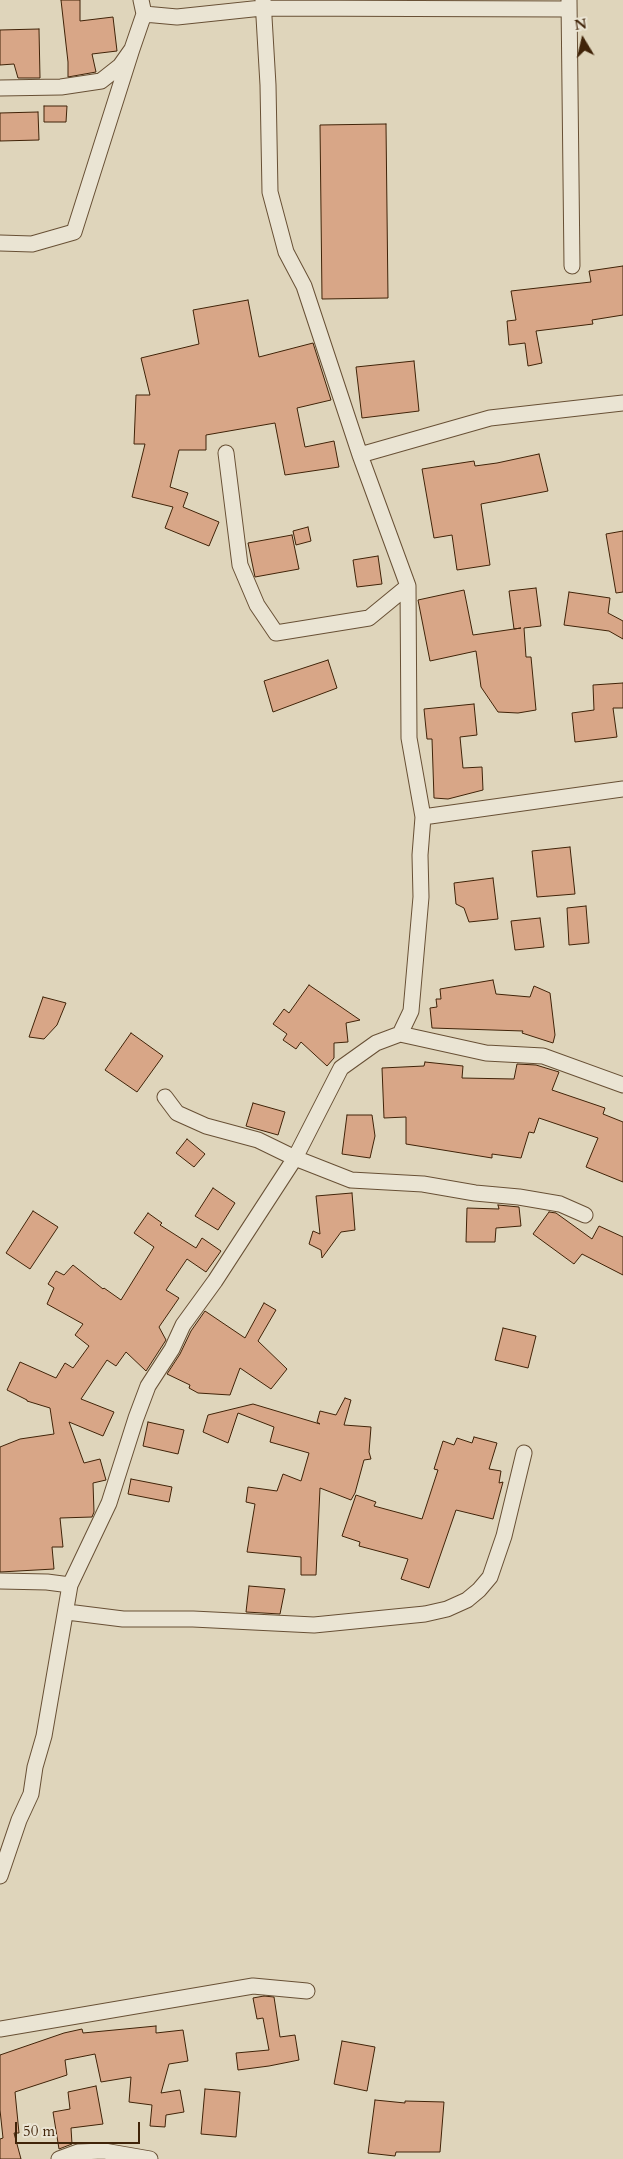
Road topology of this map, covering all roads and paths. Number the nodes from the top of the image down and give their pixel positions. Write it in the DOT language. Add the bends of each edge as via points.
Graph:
graph roads {
  1 [pos="264,2"];
  2 [pos="568,5"];
  3 [pos="142,7"];
  4 [pos="132,49"];
  5 [pos="0,88"];
  6 [pos="0,243"];
  7 [pos="572,266"];
  8 [pos="623,404"];
  9 [pos="226,453"];
  10 [pos="360,455"];
  11 [pos="408,586"];
  12 [pos="623,789"];
  13 [pos="423,817"];
  14 [pos="400,1034"];
  15 [pos="623,1085"];
  16 [pos="165,1097"];
  17 [pos="295,1158"];
  18 [pos="585,1215"];
  19 [pos="524,1453"];
  20 [pos="0,1581"];
  21 [pos="70,1585"];
  22 [pos="67,1612"];
  23 [pos="0,1876"];
  24 [pos="308,1991"];
  25 [pos="0,2029"];
  26 [pos="59,2159"];
  27 [pos="150,2159"];
  1 -- 2 [label="street"];
  1 -- 3 [label="street" via="177,16"];
  1 -- 10 [label="street" via="270,192 286,252 304,286"];
  2 -- 7 [label="street"];
  3 -- 4 [label="street"];
  4 -- 5 [label="street" via="120,66 102,80 61,87"];
  4 -- 6 [label="street" via="74,232 32,244"];
  8 -- 10 [label="street" via="490,418"];
  9 -- 11 [label="street" via="240,565 257,605 276,633 369,618"];
  10 -- 11 [label="street"];
  11 -- 13 [label="street" via="409,738"];
  12 -- 13 [label="street"];
  13 -- 14 [label="street" via="421,897 411,1011"];
  14 -- 15 [label="street" via="486,1053 543,1056"];
  14 -- 17 [label="street" via="376,1043 341,1068"];
  16 -- 17 [label="street" via="177,1113 206,1126 258,1140"];
  17 -- 18 [label="street" via="351,1180 423,1184 475,1194 519,1196 560,1204"];
  17 -- 21 [label="street" via="183,1326 148,1386 109,1503"];
  19 -- 22 [label="street" via="490,1578 467,1600 447,1609 314,1625 123,1619"];
  20 -- 21 [label="street"];
  21 -- 22 [label="street"];
  22 -- 23 [label="street" via="31,1794"];
  24 -- 25 [label="street" via="253,1986"];
  26 -- 27 [label="street" via="78,2152 104,2151"];
}
